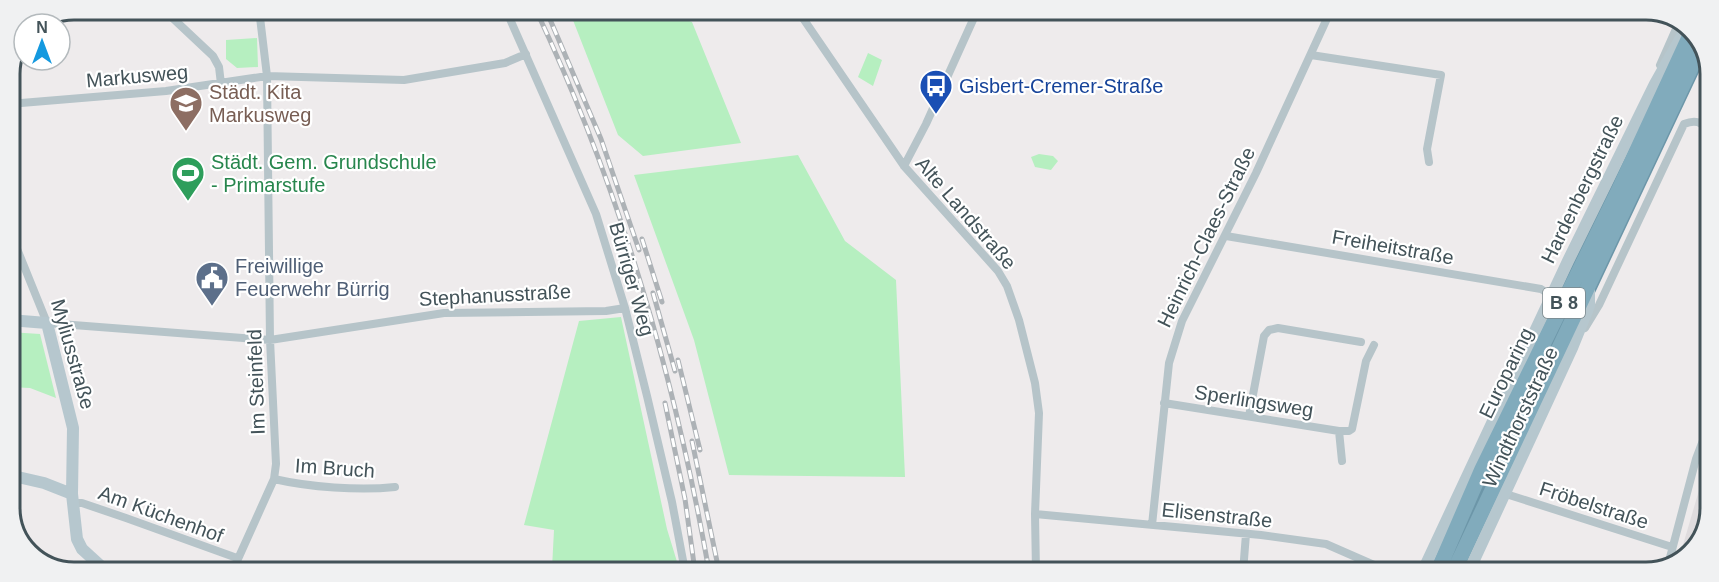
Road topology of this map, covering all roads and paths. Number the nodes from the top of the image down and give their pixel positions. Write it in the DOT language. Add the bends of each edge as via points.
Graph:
graph roads {
  1 [pos="175,20"];
  2 [pos="261,20"];
  3 [pos="511,20"];
  4 [pos="805,20"];
  5 [pos="972,20"];
  6 [pos="1326,20"];
  7 [pos="1683,36"];
  8 [pos="1684,36"];
  9 [pos="526,54"];
  10 [pos="1311,55"];
  11 [pos="1697,56"];
  12 [pos="267,76"];
  13 [pos="221,84"];
  14 [pos="20,103"];
  15 [pos="1699,122"];
  16 [pos="1429,162"];
  17 [pos="904,166"];
  18 [pos="1226,236"];
  19 [pos="20,256"];
  20 [pos="1589,284"];
  21 [pos="1552,296"];
  22 [pos="625,308"];
  23 [pos="20,322"];
  24 [pos="47,323"];
  25 [pos="270,340"];
  26 [pos="1360,342"];
  27 [pos="1374,345"];
  28 [pos="1572,348"];
  29 [pos="1164,403"];
  30 [pos="1249,416"];
  31 [pos="1339,431"];
  32 [pos="1700,449"];
  33 [pos="1342,461"];
  34 [pos="20,478"];
  35 [pos="274,479"];
  36 [pos="395,487"];
  37 [pos="1506,494"];
  38 [pos="73,498"];
  39 [pos="1035,514"];
  40 [pos="1152,525"];
  41 [pos="1246,534"];
  42 [pos="1672,547"];
  43 [pos="1670,556"];
  44 [pos="237,558"];
  45 [pos="96,562"];
  46 [pos="236,562"];
  47 [pos="683,562"];
  48 [pos="1036,562"];
  49 [pos="1243,562"];
  50 [pos="1367,562"];
  51 [pos="1427,562"];
  52 [pos="1442,562"];
  53 [pos="1458,562"];
  54 [pos="1473,562"];
  1 -- 13 [label="street" via="213,56"];
  2 -- 12 [label="street, Im Steinfeld"];
  3 -- 9 [label="street, Bürriger Weg"];
  4 -- 17 [label="street, Alte Landstraße"];
  5 -- 17 [label="street"];
  6 -- 10 [label="street, Heinrich-Claes-Straße"];
  7 -- 21 [label="main road, Hardenbergstraße" via="1655,84"];
  8 -- 52 [label="highway, Europaring / B 8" via="1622,185 1482,470"];
  9 -- 12 [label="street, Markusweg" via="505,63 404,80"];
  9 -- 22 [label="street, Bürriger Weg" via="596,214"];
  10 -- 16 [label="street" via="1441,75 1427,149"];
  10 -- 18 [label="street, Heinrich-Claes-Straße"];
  11 -- 20 [label="highway, Europaring / B 8"];
  12 -- 13 [label="street, Markusweg"];
  12 -- 25 [label="street, Im Steinfeld"];
  13 -- 14 [label="street, Markusweg"];
  15 -- 28 [label="street, Windthorststraße" via="1684,124 1599,305"];
  17 -- 39 [label="street, Alte Landstraße" via="1007,286 1035,383 1039,413"];
  18 -- 21 [label="street, Freiheitstraße" via="1541,289"];
  18 -- 29 [label="street, Heinrich-Claes-Straße" via="1175,339"];
  19 -- 24 [label="street, Myliusstraße"];
  20 -- 28 [label="main road" via="1589,306"];
  20 -- 53 [label="highway, Europaring / B 8"];
  21 -- 51 [label="main road, Hardenbergstraße"];
  22 -- 25 [label="street, Stephanusstraße" via="444,314"];
  22 -- 47 [label="street, Bürriger Weg"];
  23 -- 24 [label="main road, Stephanusstraße"];
  24 -- 25 [label="street, Stephanusstraße"];
  24 -- 38 [label="main road, Myliusstraße" via="73,428"];
  25 -- 35 [label="street, Im Steinfeld"];
  26 -- 30 [label="street" via="1278,328 1269,330 1264,336"];
  27 -- 31 [label="street, Sperlingsweg" via="1366,361 1352,429"];
  28 -- 37 [label="main road, Windthorststraße"];
  29 -- 30 [label="street, Sperlingsweg"];
  29 -- 40 [label="street, Heinrich-Claes-Straße"];
  30 -- 31 [label="street, Sperlingsweg"];
  31 -- 33 [label="street, Sperlingsweg"];
  32 -- 42 [label="street"];
  34 -- 38 [label="main road" via="44,483"];
  35 -- 36 [label="street, Im Bruch" via="353,488"];
  35 -- 44 [label="street, Im Steinfeld"];
  37 -- 42 [label="street, Fröbelstraße"];
  37 -- 54 [label="main road, Windthorststraße"];
  38 -- 44 [label="street, Am Küchenhof"];
  38 -- 45 [label="main road, Myliusstraße" via="79,543"];
  39 -- 40 [label="street, Elisenstraße"];
  39 -- 48 [label="street, Alte Landstraße"];
  40 -- 41 [label="street, Elisenstraße"];
  41 -- 49 [label="street"];
  41 -- 50 [label="street, Elisenstraße" via="1326,544"];
  42 -- 43 [label="street"];
  44 -- 46 [label="street, Im Steinfeld"];
}
